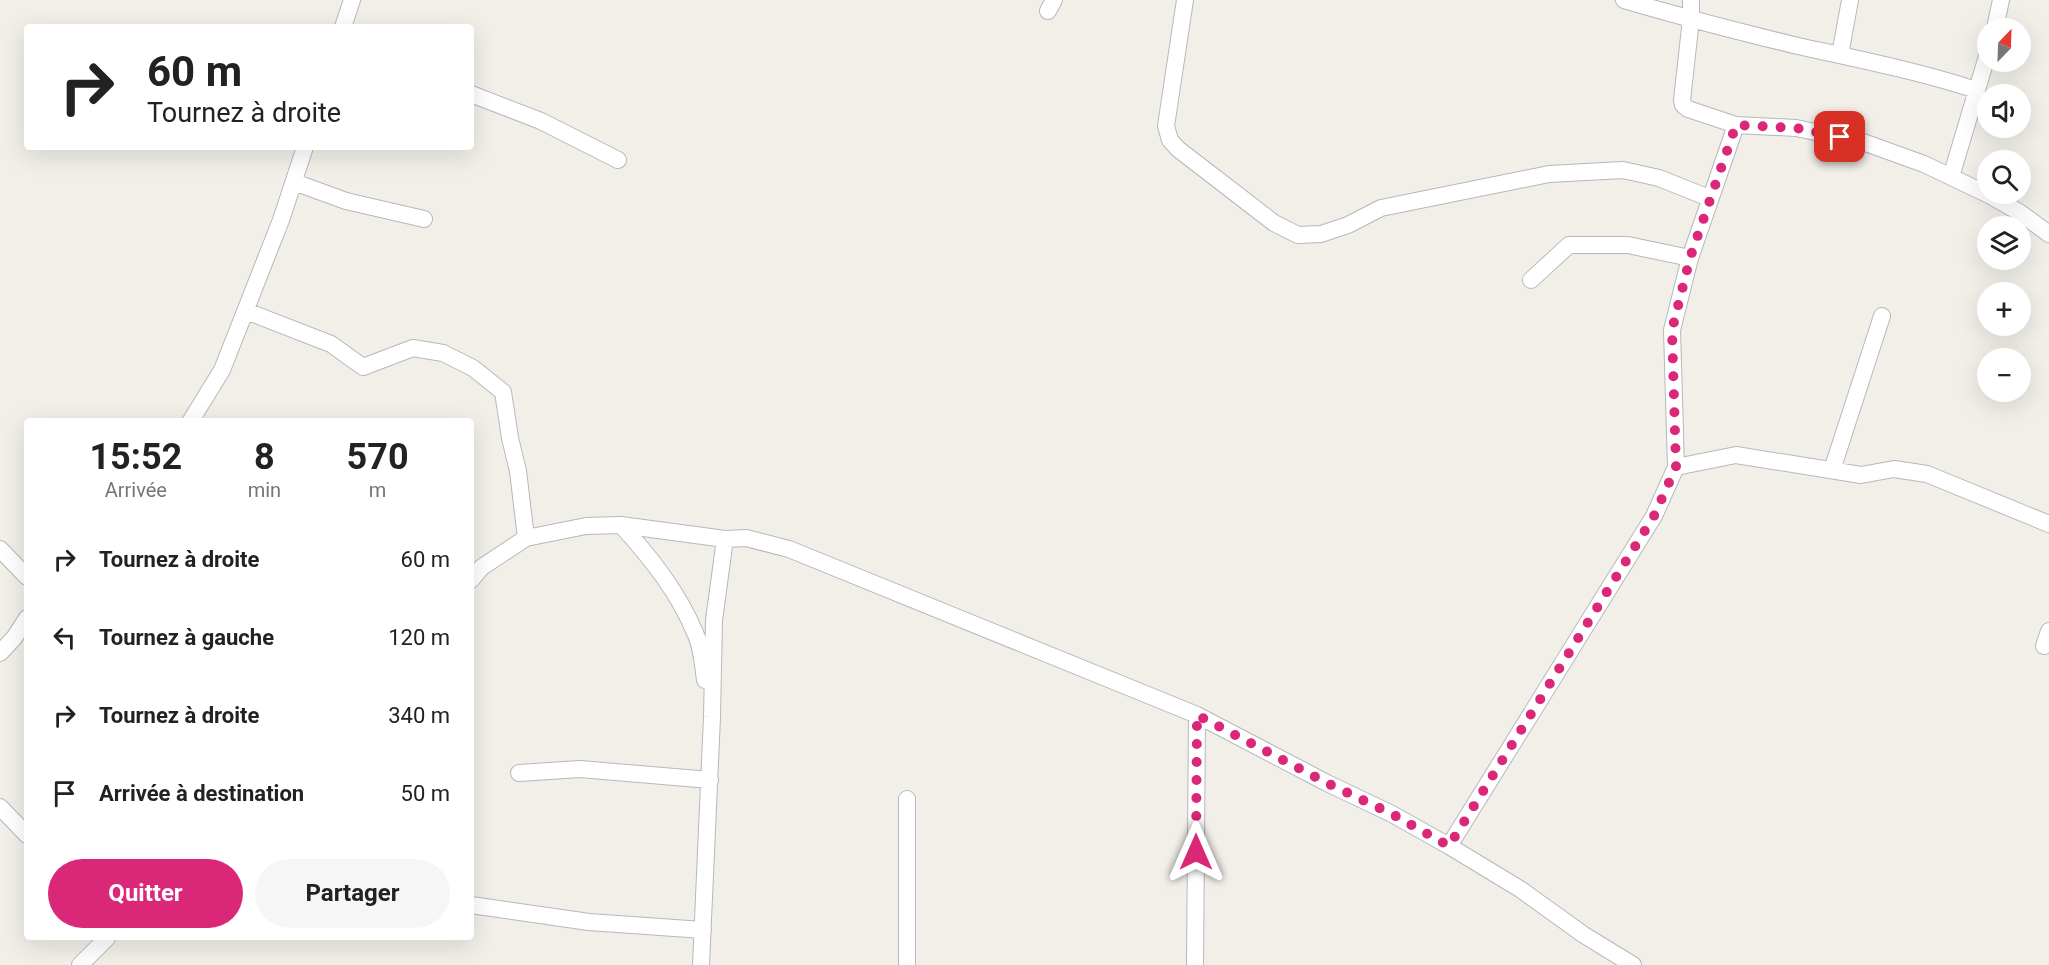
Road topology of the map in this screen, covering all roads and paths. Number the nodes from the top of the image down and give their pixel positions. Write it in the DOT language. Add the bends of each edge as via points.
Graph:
graph roads {
  1 [pos="352,0"];
  2 [pos="1185,0"];
  3 [pos="1624,0"];
  4 [pos="1691,0"];
  5 [pos="1850,0"];
  6 [pos="2001,0"];
  7 [pos="1997,18"];
  8 [pos="1691,19"];
  9 [pos="345,24"];
  10 [pos="1840,55"];
  11 [pos="1982,72"];
  12 [pos="1976,90"];
  13 [pos="474,95"];
  14 [pos="1736,125"];
  15 [pos="304,150"];
  16 [pos="618,160"];
  17 [pos="1951,177"];
  18 [pos="294,182"];
  19 [pos="1709,198"];
  20 [pos="424,219"];
  21 [pos="2049,234"];
  22 [pos="1690,258"];
  23 [pos="1531,280"];
  24 [pos="246,311"];
  25 [pos="1882,316"];
  26 [pos="192,418"];
  27 [pos="1676,467"];
  28 [pos="1832,470"];
  29 [pos="2049,524"];
  30 [pos="621,525"];
  31 [pos="526,538"];
  32 [pos="725,539"];
  33 [pos="0,549"];
  34 [pos="24,574"];
  35 [pos="474,576"];
  36 [pos="24,623"];
  37 [pos="0,653"];
  38 [pos="1197,715"];
  39 [pos="712,717"];
  40 [pos="519,773"];
  41 [pos="710,780"];
  42 [pos="907,799"];
  43 [pos="0,807"];
  44 [pos="24,832"];
  45 [pos="1449,846"];
  46 [pos="474,905"];
  47 [pos="703,930"];
  48 [pos="105,940"];
  49 [pos="80,965"];
  50 [pos="701,965"];
  51 [pos="907,965"];
  52 [pos="1195,965"];
  53 [pos="1633,965"];
  1 -- 9 [label="street"];
  2 -- 19 [label="street" via="1166,126 1170,140 1274,223 1298,235 1321,234 1381,208 1549,174 1623,170 1659,178"];
  3 -- 8 [label="street"];
  4 -- 8 [label="street"];
  5 -- 10 [label="street"];
  6 -- 7 [label="street"];
  8 -- 10 [label="street"];
  8 -- 14 [label="street" via="1683,105"];
  10 -- 12 [label="street"];
  11 -- 12 [label="street"];
  12 -- 17 [label="street"];
  13 -- 16 [label="street" via="541,121"];
  14 -- 17 [label="street" via="1796,128 1863,142"];
  14 -- 19 [label="street"];
  15 -- 18 [label="street"];
  17 -- 21 [label="street" via="2019,212"];
  18 -- 20 [label="street" via="346,201"];
  18 -- 24 [label="street"];
  19 -- 22 [label="street"];
  22 -- 23 [label="street" via="1628,245 1569,245"];
  22 -- 27 [label="street" via="1672,330"];
  24 -- 26 [label="street" via="222,370"];
  24 -- 31 [label="street" via="331,344 363,367 413,348 443,353 481,374 503,392"];
  25 -- 28 [label="street"];
  27 -- 28 [label="street" via="1736,455"];
  27 -- 45 [label="street" via="1654,516"];
  28 -- 29 [label="street" via="1861,475 1894,469 1927,474"];
  30 -- 31 [label="street" via="586,526"];
  30 -- 32 [label="street"];
  30 -- 39 [label="street" via="654,561 697,637"];
  31 -- 35 [label="street"];
  32 -- 38 [label="street" via="746,538 789,549"];
  32 -- 39 [label="street" via="714,620"];
  33 -- 34 [label="street"];
  36 -- 37 [label="street"];
  38 -- 45 [label="street"];
  38 -- 52 [label="street"];
  39 -- 41 [label="street"];
  40 -- 41 [label="street" via="580,769"];
  41 -- 47 [label="street"];
  42 -- 51 [label="street"];
  43 -- 44 [label="street"];
  45 -- 53 [label="street"];
  46 -- 47 [label="street" via="589,922"];
  47 -- 50 [label="street"];
  48 -- 49 [label="street"];
}
